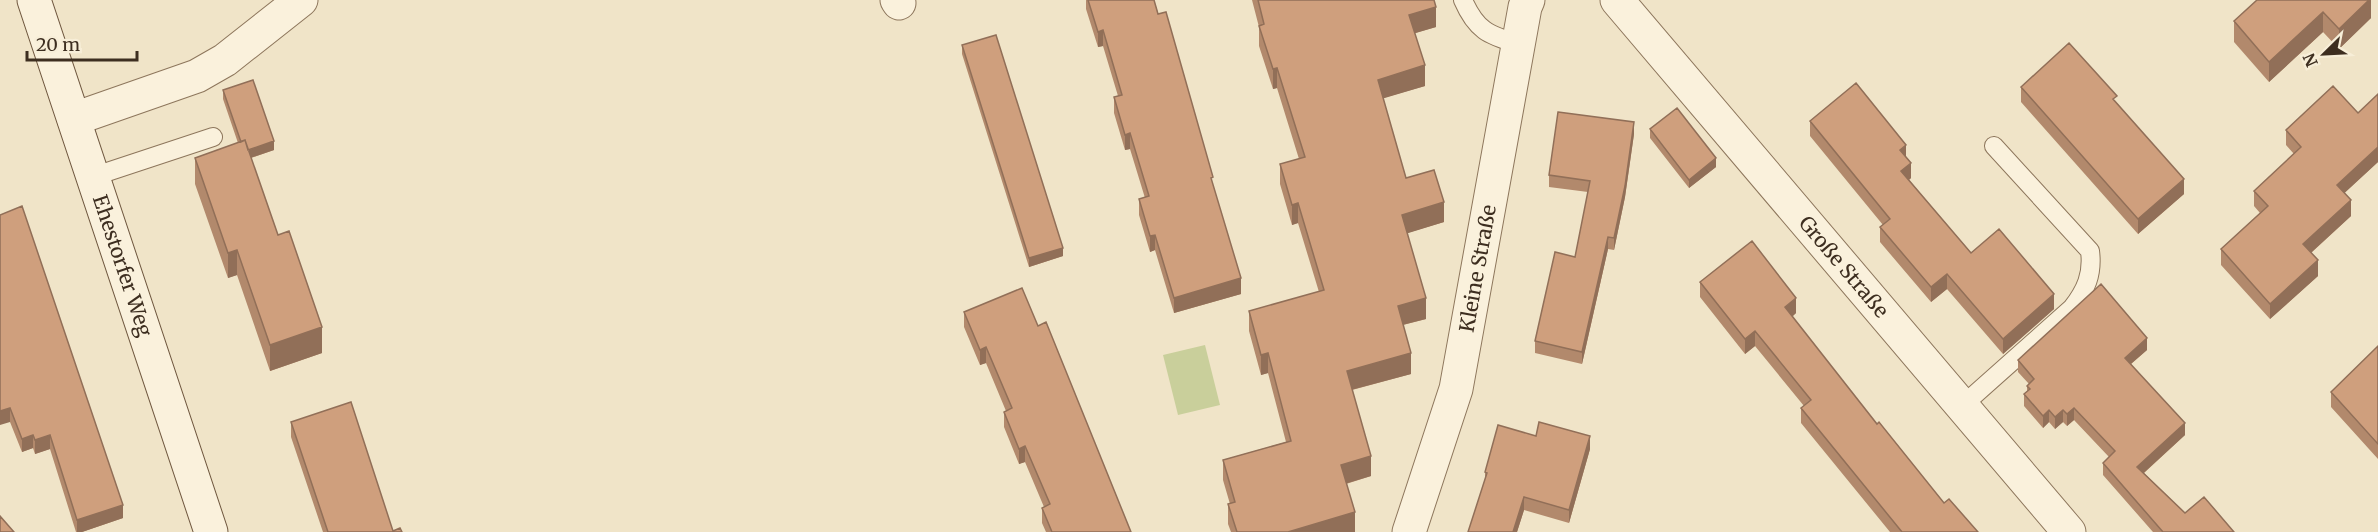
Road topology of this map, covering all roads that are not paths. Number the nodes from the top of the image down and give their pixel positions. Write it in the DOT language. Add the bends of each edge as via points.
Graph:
graph roads {
  1 [pos="34,0"];
  2 [pos="301,0"];
  3 [pos="1463,0"];
  4 [pos="1528,0"];
  5 [pos="1617,0"];
  6 [pos="1518,44"];
  7 [pos="74,119"];
  8 [pos="213,137"];
  9 [pos="1994,146"];
  10 [pos="92,177"];
  11 [pos="1963,405"];
  12 [pos="211,532"];
  13 [pos="1409,532"];
  14 [pos="2069,532"];
  1 -- 7 [label="street, Ehestorfer Weg"];
  2 -- 7 [label="street" via="225,60 197,76"];
  3 -- 6 [label="lane" via="1471,18 1490,36"];
  4 -- 6 [label="street, Kleine Straße"];
  5 -- 11 [label="street, Große Straße"];
  6 -- 13 [label="street, Kleine Straße" via="1456,389"];
  7 -- 10 [label="street, Ehestorfer Weg"];
  8 -- 10 [label="lane"];
  9 -- 11 [label="lane" via="2090,250 2092,264 2089,280 2072,308"];
  10 -- 12 [label="street, Ehestorfer Weg"];
  11 -- 14 [label="street, Große Straße"];
}
